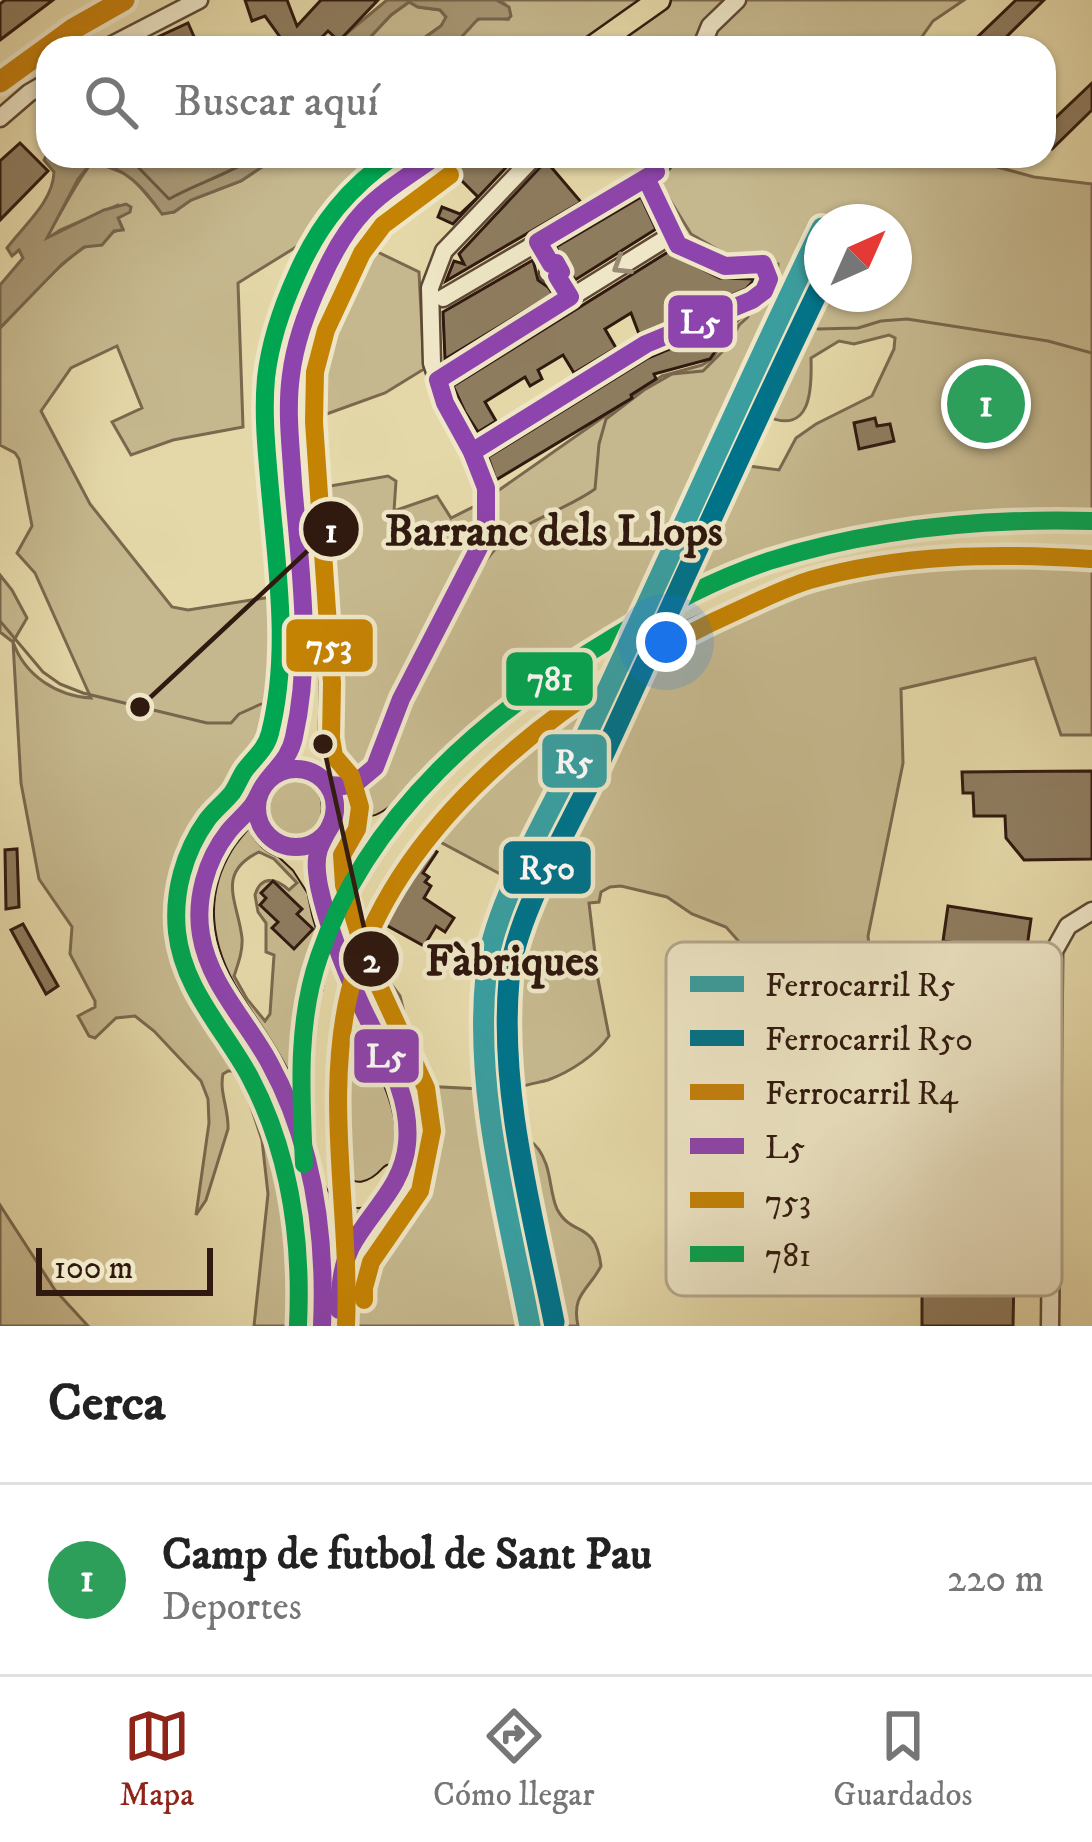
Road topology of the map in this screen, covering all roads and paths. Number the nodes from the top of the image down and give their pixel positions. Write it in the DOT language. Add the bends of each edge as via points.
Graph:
graph roads {
  1 [pos="199,0"];
  2 [pos="659,0"];
  3 [pos="737,0"];
  4 [pos="129,36"];
  5 [pos="608,36"];
  6 [pos="706,36"];
  7 [pos="36,89"];
  8 [pos="0,118"];
  9 [pos="420,168"];
  10 [pos="524,168"];
  11 [pos="659,168"];
  12 [pos="646,178"];
  13 [pos="673,234"];
  14 [pos="538,242"];
  15 [pos="570,297"];
  16 [pos="443,298"];
  17 [pos="438,380"];
  18 [pos="472,452"];
  19 [pos="1092,536"];
  20 [pos="1092,545"];
  21 [pos="766,570"];
  22 [pos="305,659"];
  23 [pos="278,773"];
  24 [pos="331,791"];
  25 [pos="257,800"];
  26 [pos="322,838"];
  27 [pos="287,847"];
  28 [pos="320,889"];
  29 [pos="1092,911"];
  30 [pos="357,913"];
  31 [pos="1059,942"];
  32 [pos="331,988"];
  33 [pos="325,1090"];
  34 [pos="404,1160"];
  35 [pos="321,1259"];
  36 [pos="1050,1296"];
  37 [pos="322,1326"];
  38 [pos="334,1326"];
  39 [pos="1050,1326"];
  1 -- 4 [label="street"];
  2 -- 5 [label="main road"];
  3 -- 6 [label="street"];
  7 -- 8 [label="street"];
  9 -- 22 [label="main road" via="366,208 341,240 290,370"];
  10 -- 17 [label="street" via="444,251 430,288"];
  11 -- 12 [label="street"];
  12 -- 13 [label="street"];
  12 -- 14 [label="street"];
  13 -- 15 [label="street, one-way"];
  13 -- 18 [label="street" via="677,245 725,266 763,264 764,291 646,344"];
  14 -- 15 [label="street"];
  14 -- 16 [label="street"];
  15 -- 17 [label="street"];
  17 -- 18 [label="street"];
  18 -- 24 [label="street" via="486,488 486,534 375,767"];
  19 -- 21 [label="highway" via="998,530 894,538"];
  20 -- 30 [label="highway" via="902,553 790,580 707,612 593,676 488,756"];
  21 -- 24 [label="highway" via="658,613 574,663 478,736 392,822 366,830 349,823"];
  21 -- 30 [label="highway" via="644,630 512,723 405,831"];
  22 -- 23 [label="main road" via="294,739"];
  22 -- 24 [label="main road" via="309,757"];
  23 -- 24 [label="main road" via="298,769"];
  23 -- 25 [label="main road"];
  24 -- 26 [label="main road" via="332,826"];
  25 -- 27 [label="main road" via="264,832"];
  25 -- 35 [label="highway" via="209,868 202,935 215,976 292,1112"];
  26 -- 27 [label="main road"];
  26 -- 28 [label="highway"];
  27 -- 28 [label="highway"];
  28 -- 34 [label="highway" via="345,969 403,1096"];
  29 -- 31 [label="street"];
  30 -- 32 [label="highway" via="341,936"];
  32 -- 33 [label="highway"];
  32 -- 35 [label="highway" via="316,1057"];
  33 -- 34 [label="highway" via="333,1168 343,1188 373,1194"];
  33 -- 38 [label="highway"];
  34 -- 38 [label="highway" via="395,1188 349,1252"];
  35 -- 37 [label="highway"];
  36 -- 39 [label="street"];
}
